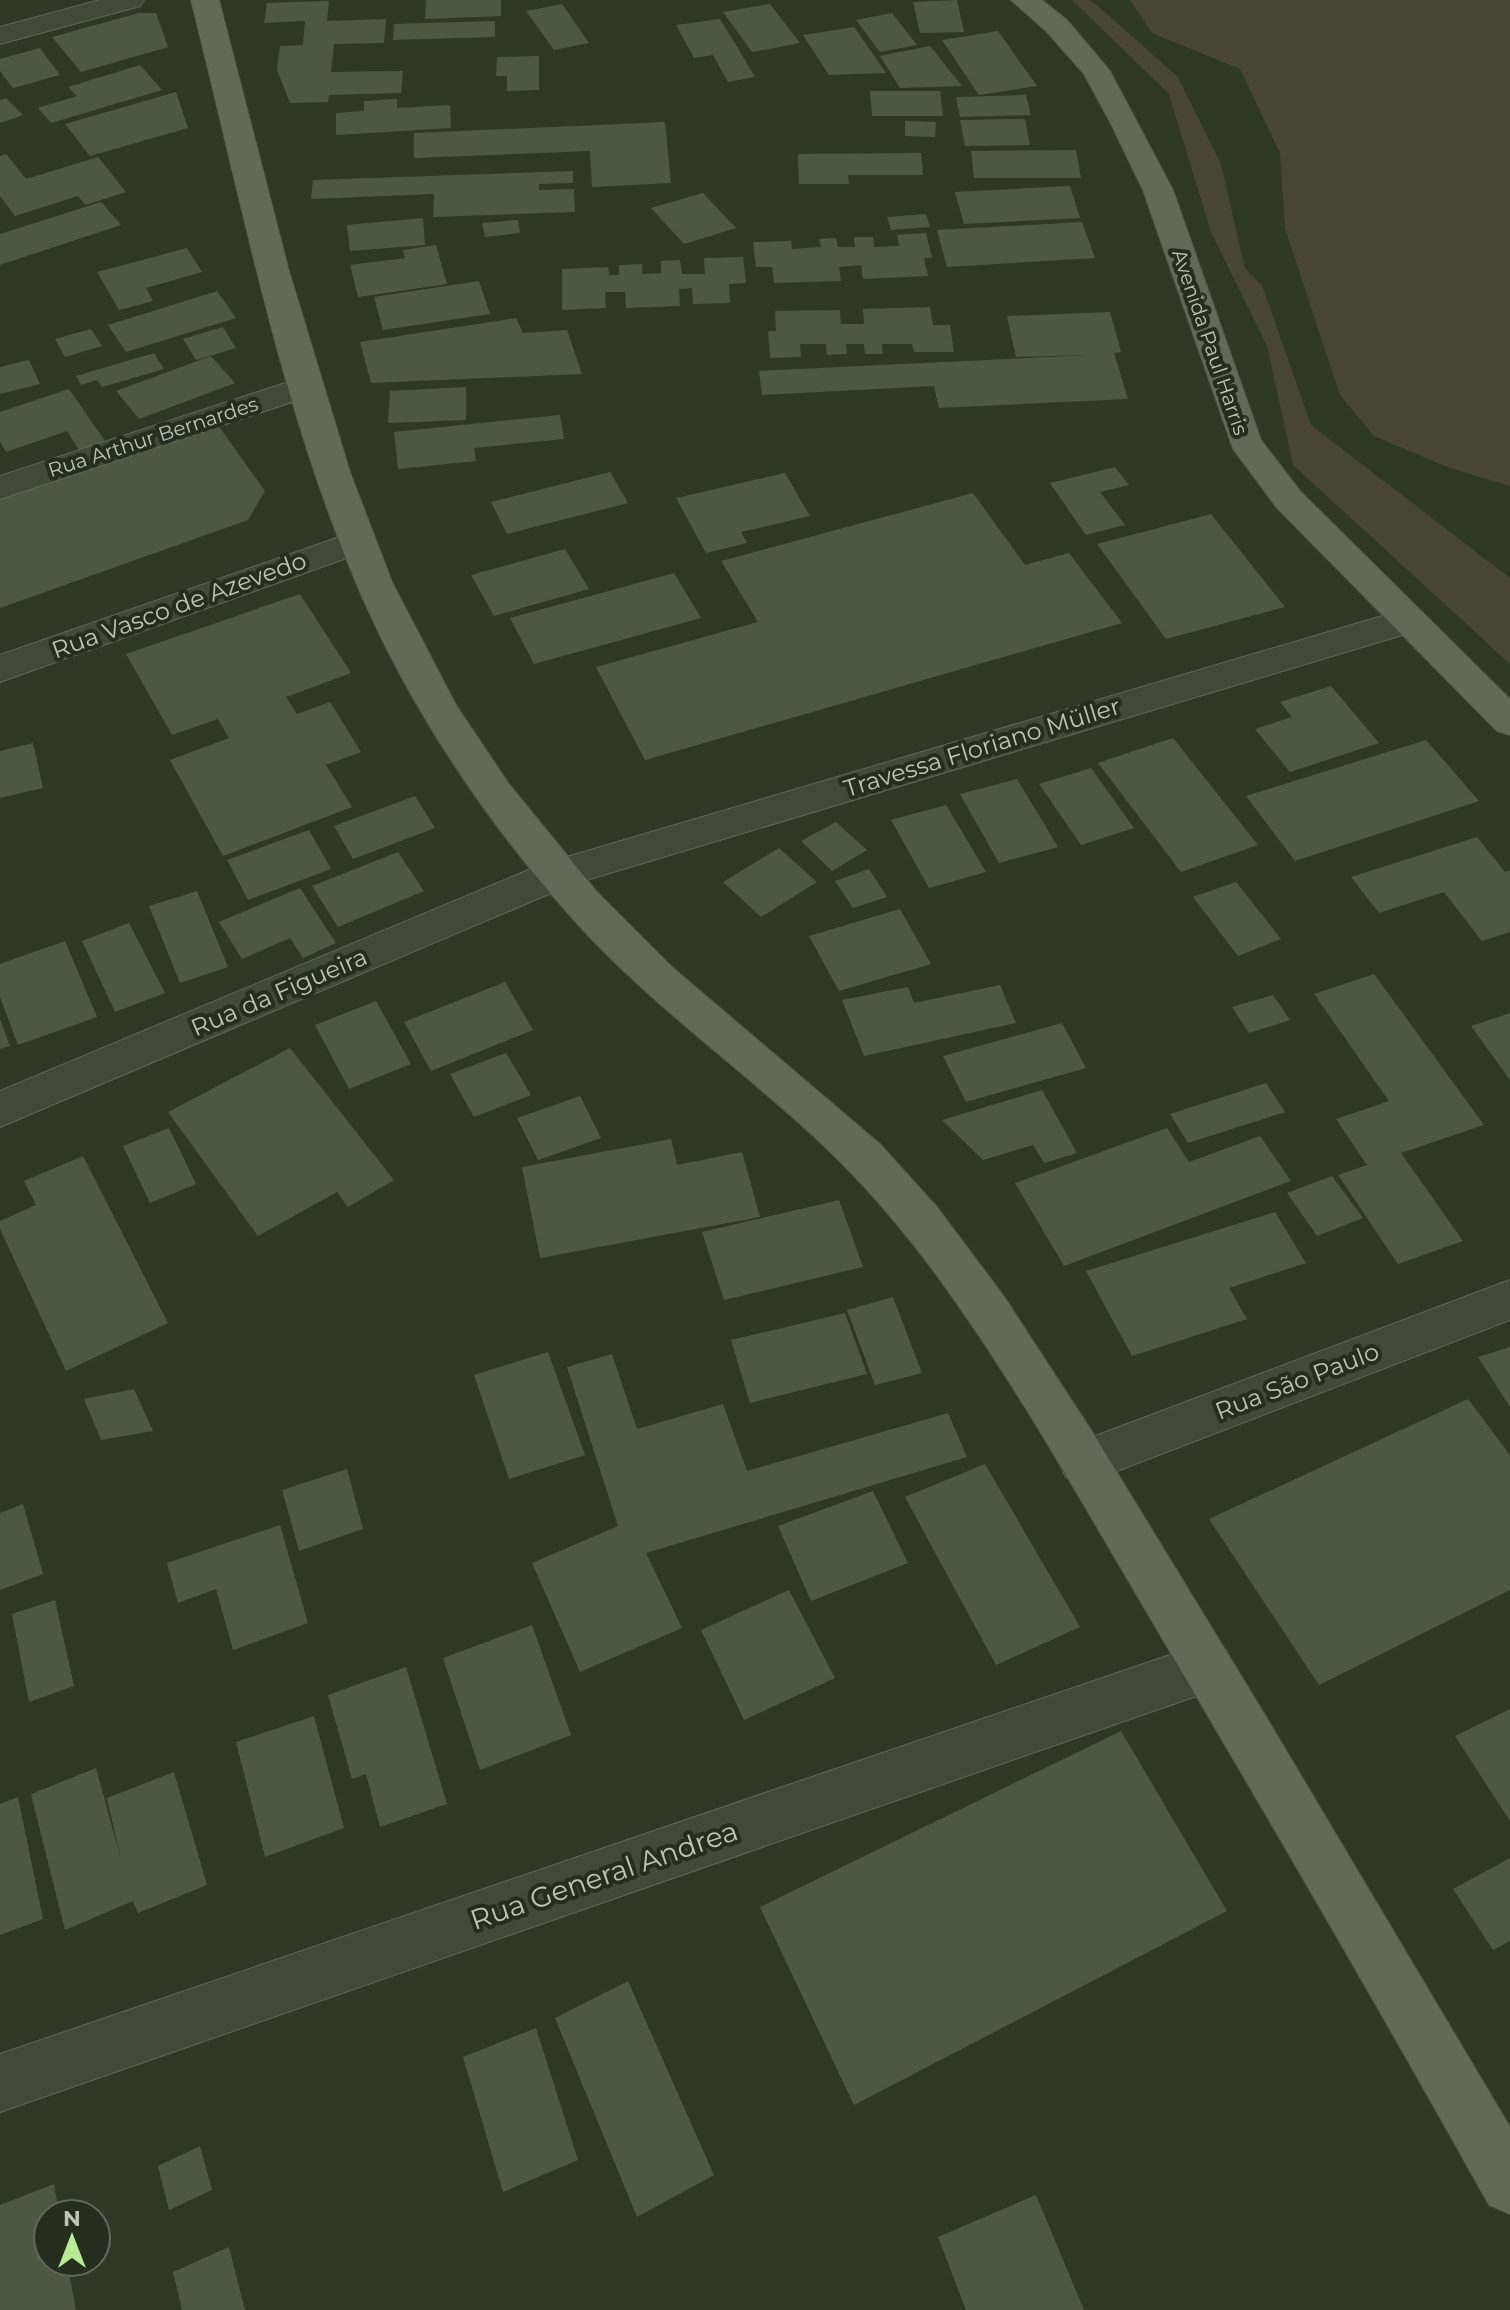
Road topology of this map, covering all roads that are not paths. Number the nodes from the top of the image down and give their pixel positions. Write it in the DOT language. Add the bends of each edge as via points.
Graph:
graph roads {
  1 [pos="130,0"];
  2 [pos="205,0"];
  3 [pos="1025,0"];
  4 [pos="0,36"];
  5 [pos="307,386"];
  6 [pos="0,488"];
  7 [pos="357,542"];
  8 [pos="1406,621"];
  9 [pos="0,669"];
  10 [pos="1510,722"];
  11 [pos="557,874"];
  12 [pos="0,1110"];
  13 [pos="1510,1300"];
  14 [pos="1083,1462"];
  15 [pos="1208,1667"];
  16 [pos="0,2083"];
  17 [pos="1510,2184"];
  1 -- 4 [label="street"];
  2 -- 5 [label="main road"];
  3 -- 8 [label="main road, Avenida Paul Harris" via="1057,26 1096,71 1158,190 1245,442 1289,500"];
  5 -- 6 [label="street, Rua Arthur Bernardes"];
  5 -- 7 [label="main road"];
  7 -- 9 [label="street, Rua Vasco de Azevedo"];
  7 -- 11 [label="main road" via="411,656 480,774"];
  8 -- 10 [label="main road, Avenida Paul Harris"];
  8 -- 11 [label="street, Travessa Floriano Müller"];
  11 -- 12 [label="street, Rua da Figueira"];
  11 -- 14 [label="main road" via="667,988 838,1130 919,1217"];
  13 -- 14 [label="street, Rua São Paulo"];
  14 -- 15 [label="main road"];
  15 -- 16 [label="street, Rua General Andrea"];
  15 -- 17 [label="main road" via="1374,1943"];
}
